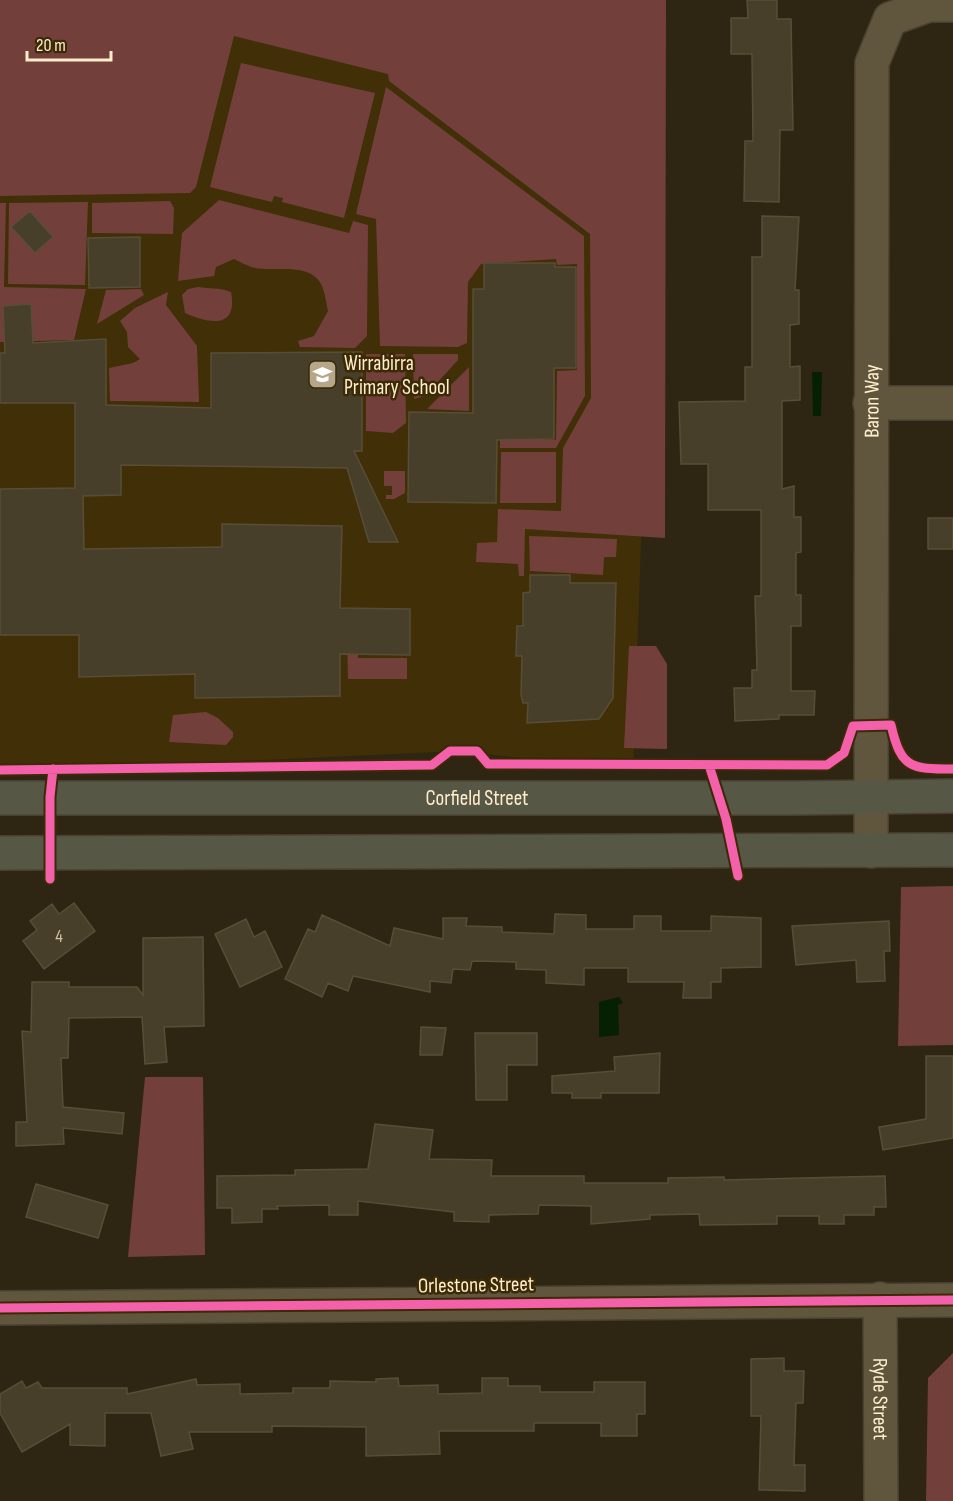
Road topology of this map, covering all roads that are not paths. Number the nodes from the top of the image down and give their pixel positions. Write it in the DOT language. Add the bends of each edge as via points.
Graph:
graph roads {
  1 [pos="953,5"];
  2 [pos="870,403"];
  3 [pos="953,403"];
  4 [pos="871,795"];
  5 [pos="953,796"];
  6 [pos="0,798"];
  7 [pos="953,850"];
  8 [pos="871,851"];
  9 [pos="0,853"];
  10 [pos="880,1299"];
  11 [pos="953,1300"];
  12 [pos="0,1308"];
  13 [pos="881,1501"];
  1 -- 2 [label="street, Baron Way" via="928,4 890,19 872,63"];
  2 -- 3 [label="street"];
  2 -- 4 [label="street, Baron Way"];
  4 -- 5 [label="main road, Corfield Street"];
  4 -- 6 [label="main road, Corfield Street"];
  4 -- 8 [label="street, Baron Way"];
  7 -- 8 [label="main road"];
  8 -- 9 [label="main road"];
  10 -- 11 [label="street, Orlestone Street"];
  10 -- 12 [label="street, Orlestone Street"];
  10 -- 13 [label="street, Ryde Street"];
}
